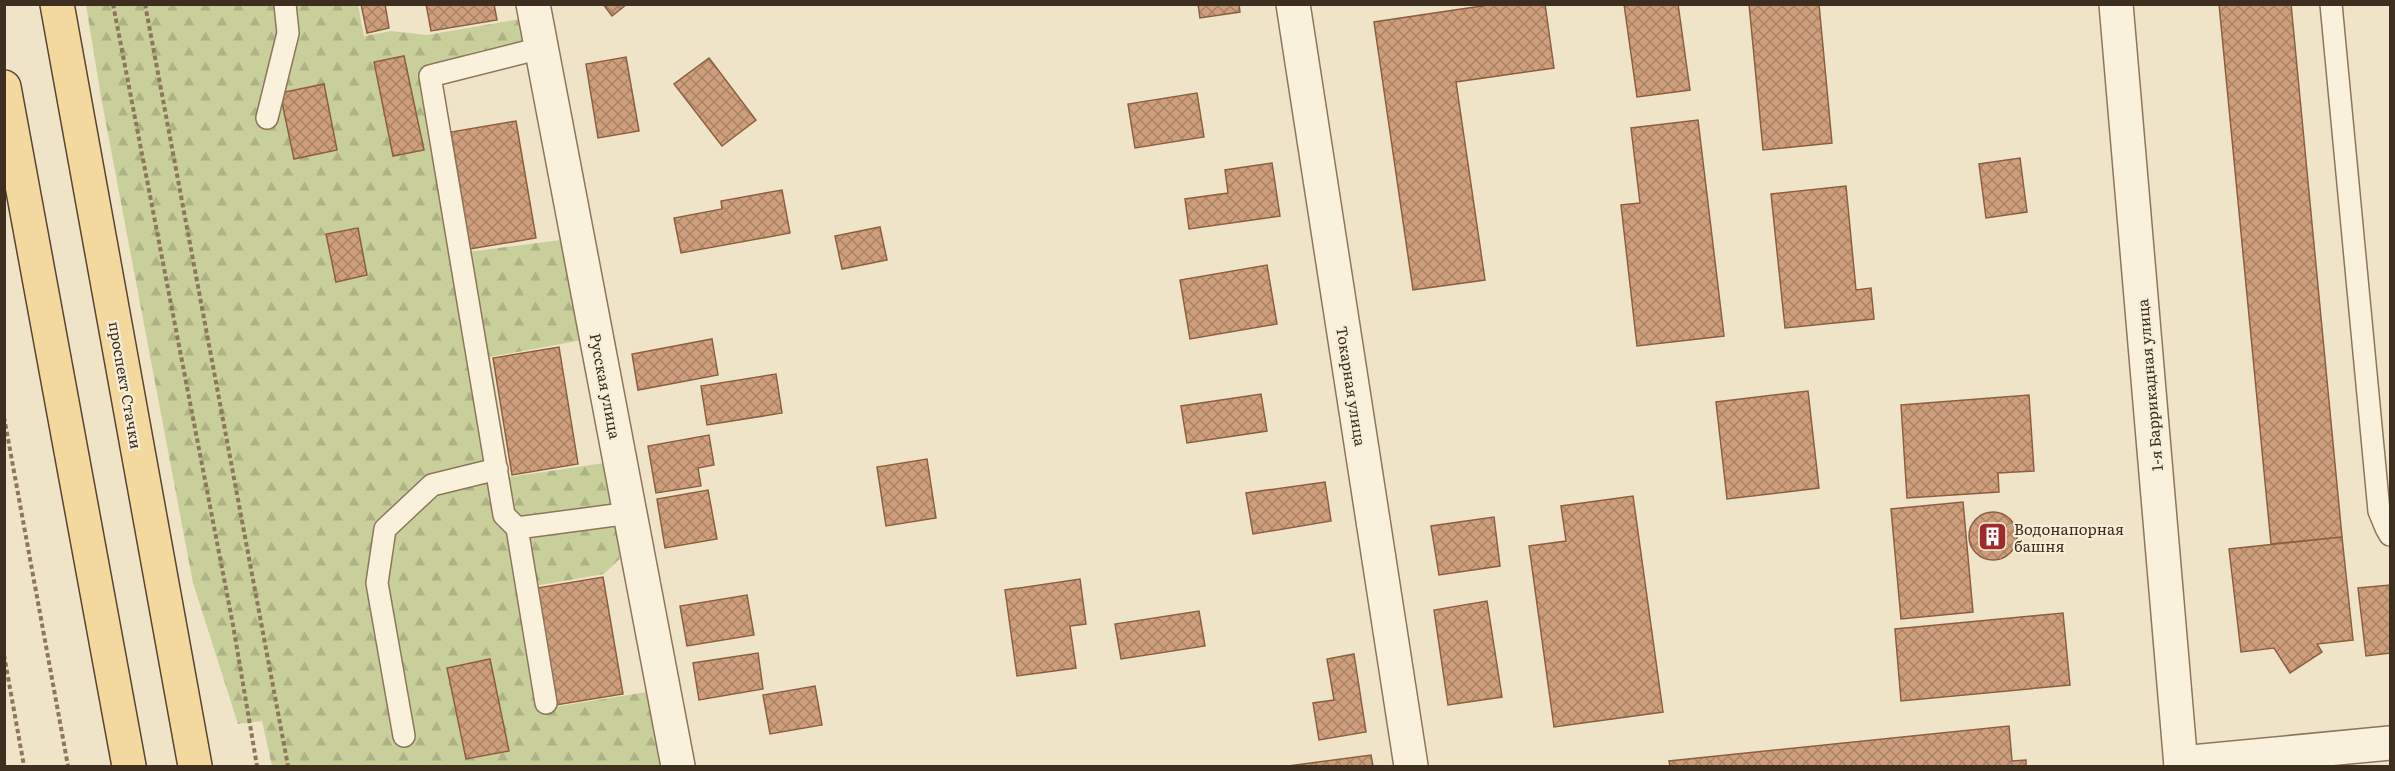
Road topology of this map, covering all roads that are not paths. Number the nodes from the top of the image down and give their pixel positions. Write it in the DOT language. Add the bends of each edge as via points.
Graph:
graph roads {
  1 [pos="57,4"];
  2 [pos="285,4"];
  3 [pos="533,4"];
  4 [pos="1293,4"];
  5 [pos="2116,4"];
  6 [pos="2331,4"];
  7 [pos="541,48"];
  8 [pos="4,87"];
  9 [pos="267,118"];
  10 [pos="497,469"];
  11 [pos="630,513"];
  12 [pos="517,528"];
  13 [pos="2391,535"];
  14 [pos="546,703"];
  15 [pos="404,736"];
  16 [pos="2391,743"];
  17 [pos="2181,765"];
  18 [pos="129,766"];
  19 [pos="195,766"];
  20 [pos="678,766"];
  21 [pos="1411,766"];
  1 -- 19 [label="main road, проспект Стачки"];
  2 -- 9 [label="lane" via="288,33"];
  3 -- 7 [label="street, Русская улица"];
  4 -- 21 [label="street, Токарная улица"];
  5 -- 17 [label="street, 1-я Баррикадная улица"];
  6 -- 13 [label="lane" via="2379,511"];
  7 -- 10 [label="lane" via="430,76"];
  7 -- 11 [label="street, Русская улица"];
  8 -- 18 [label="main road"];
  10 -- 12 [label="lane" via="504,515"];
  10 -- 15 [label="lane" via="432,485 385,529 377,583"];
  11 -- 12 [label="lane"];
  11 -- 20 [label="street, Русская улица"];
  12 -- 14 [label="lane"];
  16 -- 17 [label="street"];
}
